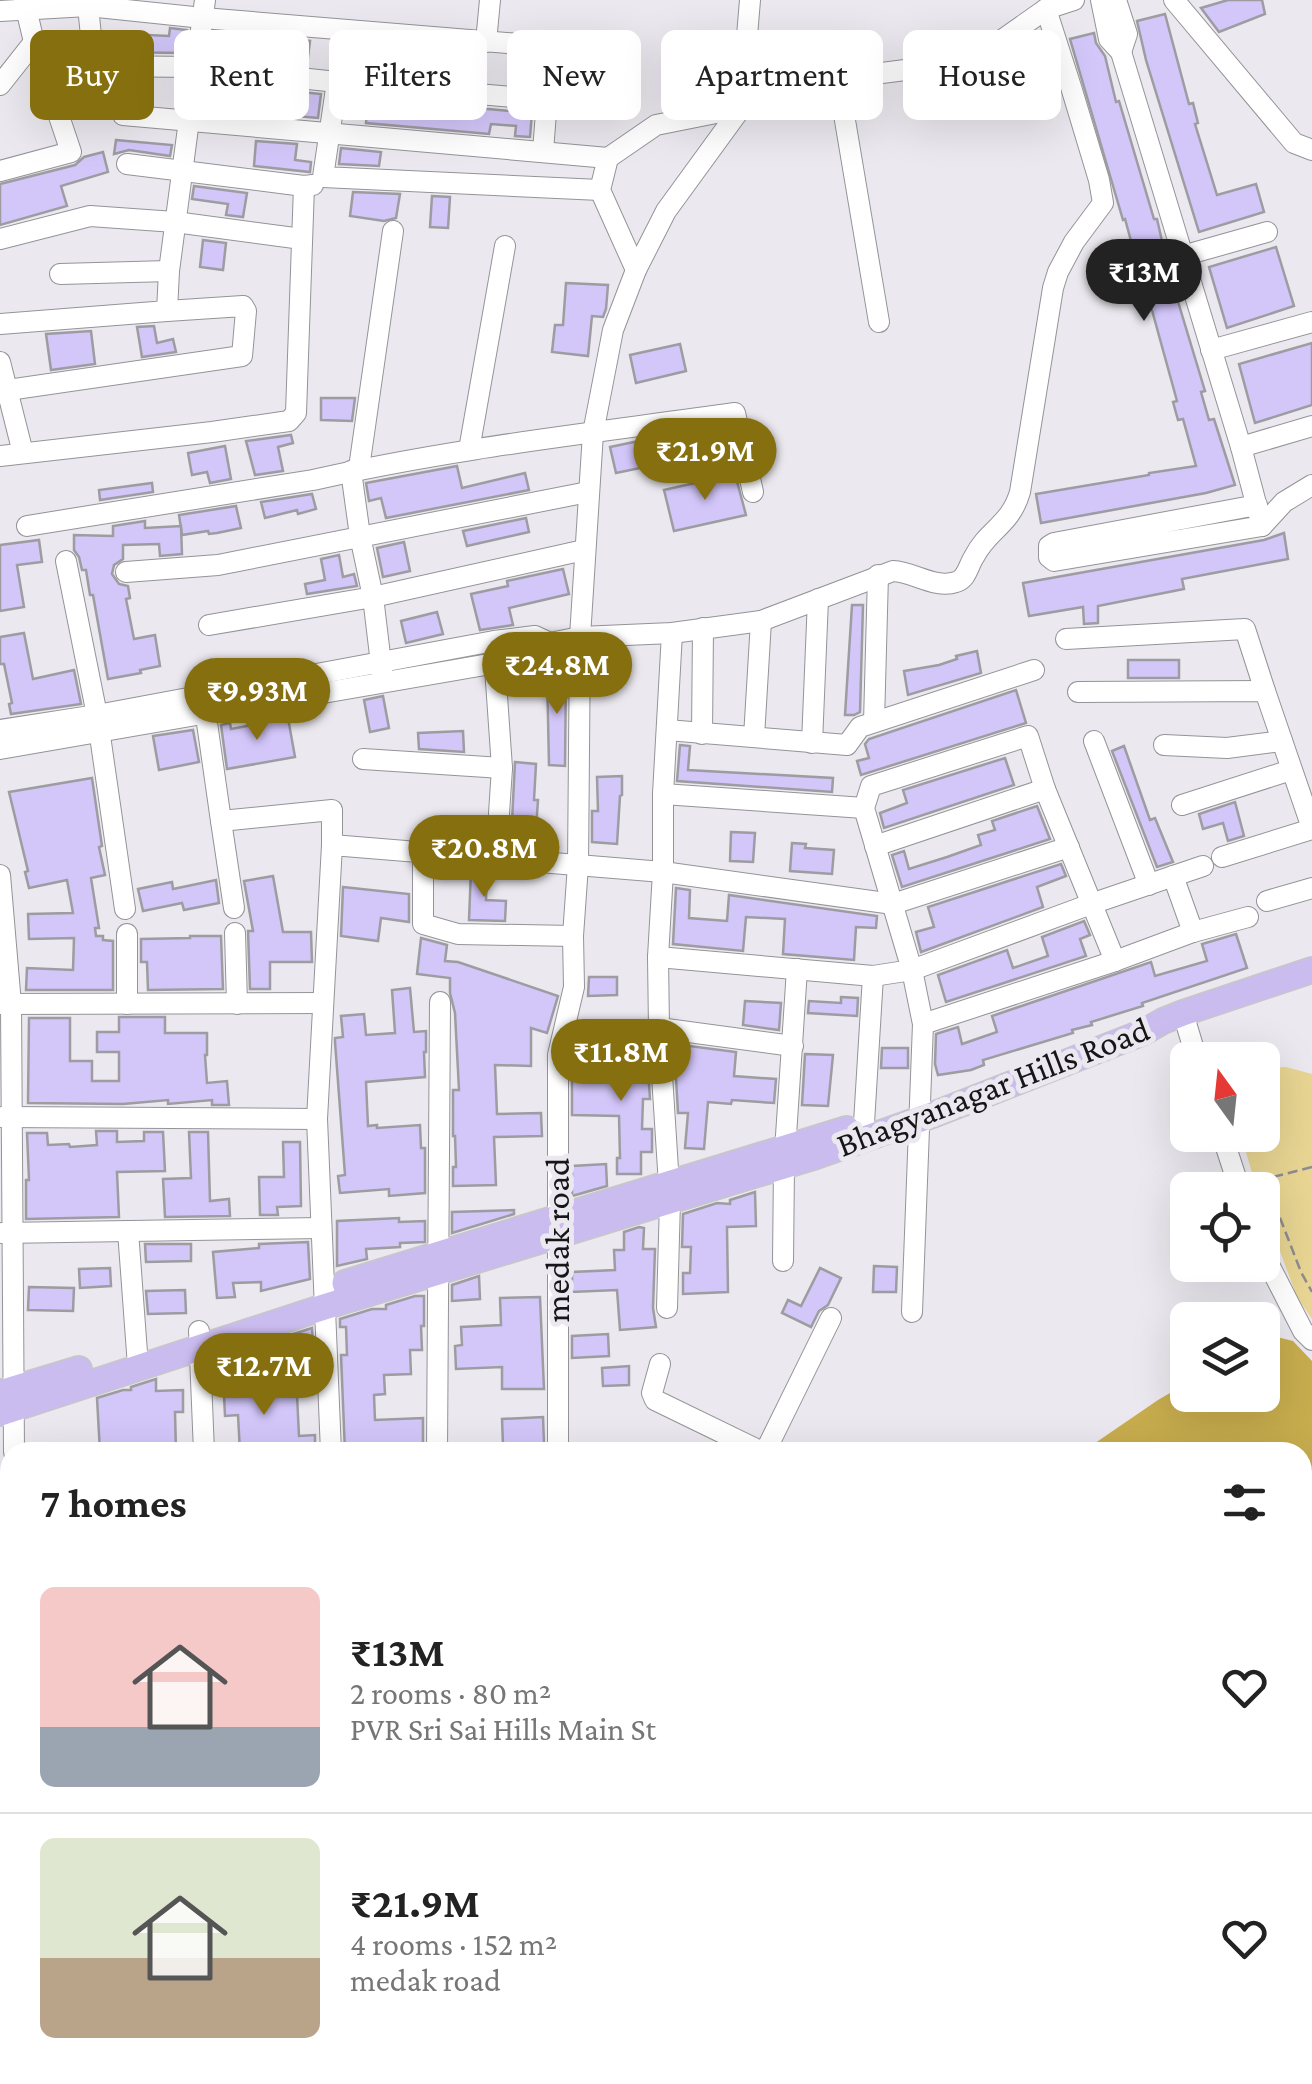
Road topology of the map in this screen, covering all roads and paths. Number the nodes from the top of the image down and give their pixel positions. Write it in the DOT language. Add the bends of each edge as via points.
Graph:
graph roads {
  1 [pos="490,0"];
  2 [pos="750,0"];
  3 [pos="1074,0"];
  4 [pos="1100,0"];
  5 [pos="1116,0"];
  6 [pos="1174,0"];
  7 [pos="25,4"];
  8 [pos="88,6"];
  9 [pos="204,9"];
  10 [pos="1046,10"];
  11 [pos="0,11"];
  12 [pos="31,30"];
  13 [pos="383,30"];
  14 [pos="748,30"];
  15 [pos="487,32"];
  16 [pos="30,47"];
  17 [pos="1121,52"];
  18 [pos="174,67"];
  19 [pos="883,73"];
  20 [pos="0,85"];
  21 [pos="60,120"];
  22 [pos="189,120"];
  23 [pos="200,120"];
  24 [pos="332,120"];
  25 [pos="545,120"];
  26 [pos="681,120"];
  27 [pos="732,120"];
  28 [pos="845,120"];
  29 [pos="330,132"];
  30 [pos="1312,150"];
  31 [pos="543,151"];
  32 [pos="608,158"];
  33 [pos="126,164"];
  34 [pos="182,170"];
  35 [pos="0,171"];
  36 [pos="314,182"];
  37 [pos="600,190"];
  38 [pos="175,222"];
  39 [pos="393,231"];
  40 [pos="1268,232"];
  41 [pos="0,239"];
  42 [pos="302,239"];
  43 [pos="504,246"];
  44 [pos="1182,256"];
  45 [pos="640,263"];
  46 [pos="169,271"];
  47 [pos="60,274"];
  48 [pos="167,311"];
  49 [pos="879,322"];
  50 [pos="1312,322"];
  51 [pos="0,324"];
  52 [pos="1211,350"];
  53 [pos="0,362"];
  54 [pos="8,390"];
  55 [pos="1312,426"];
  56 [pos="593,434"];
  57 [pos="1240,447"];
  58 [pos="468,450"];
  59 [pos="22,453"];
  60 [pos="0,456"];
  61 [pos="354,470"];
  62 [pos="1312,485"];
  63 [pos="588,492"];
  64 [pos="754,492"];
  65 [pos="1257,505"];
  66 [pos="27,526"];
  67 [pos="1262,526"];
  68 [pos="360,536"];
  69 [pos="584,550"];
  70 [pos="66,561"];
  71 [pos="126,572"];
  72 [pos="878,576"];
  73 [pos="372,597"];
  74 [pos="818,599"];
  75 [pos="761,620"];
  76 [pos="209,625"];
  77 [pos="703,628"];
  78 [pos="672,632"];
  79 [pos="580,637"];
  80 [pos="1066,640"];
  81 [pos="494,652"];
  82 [pos="1034,670"];
  83 [pos="382,672"];
  84 [pos="1265,691"];
  85 [pos="1078,692"];
  86 [pos="204,705"];
  87 [pos="874,722"];
  88 [pos="98,724"];
  89 [pos="0,730"];
  90 [pos="667,730"];
  91 [pos="702,734"];
  92 [pos="754,737"];
  93 [pos="1282,741"];
  94 [pos="812,742"];
  95 [pos="1094,742"];
  96 [pos="1164,745"];
  97 [pos="0,748"];
  98 [pos="363,759"];
  99 [pos="502,768"];
  100 [pos="1292,770"];
  101 [pos="1045,789"];
  102 [pos="663,794"];
  103 [pos="1182,805"];
  104 [pos="864,808"];
  105 [pos="220,820"];
  106 [pos="1312,828"];
  107 [pos="332,845"];
  108 [pos="875,846"];
  109 [pos="1068,847"];
  110 [pos="424,853"];
  111 [pos="496,859"];
  112 [pos="578,865"];
  113 [pos="663,872"];
  114 [pos="0,875"];
  115 [pos="1173,876"];
  116 [pos="1149,885"];
  117 [pos="1312,888"];
  118 [pos="1267,901"];
  119 [pos="893,904"];
  120 [pos="1091,904"];
  121 [pos="234,908"];
  122 [pos="125,909"];
  123 [pos="1248,918"];
  124 [pos="234,932"];
  125 [pos="1192,932"];
  126 [pos="127,934"];
  127 [pos="573,936"];
  128 [pos="658,956"];
  129 [pos="1115,961"];
  130 [pos="797,969"];
  131 [pos="912,970"];
  132 [pos="1312,970"];
  133 [pos="874,976"];
  134 [pos="440,1002"];
  135 [pos="322,1003"];
  136 [pos="5,1004"];
  137 [pos="127,1004"];
  138 [pos="237,1004"];
  139 [pos="1173,1017"];
  140 [pos="922,1024"];
  141 [pos="659,1028"];
  142 [pos="1188,1042"];
  143 [pos="793,1046"];
  144 [pos="921,1113"];
  145 [pos="6,1117"];
  146 [pos="317,1119"];
  147 [pos="864,1124"];
  148 [pos="785,1156"];
  149 [pos="1312,1167"];
  150 [pos="670,1192"];
  151 [pos="556,1226"];
  152 [pos="321,1228"];
  153 [pos="128,1232"];
  154 [pos="6,1233"];
  155 [pos="783,1261"];
  156 [pos="440,1263"];
  157 [pos="1278,1282"];
  158 [pos="1312,1292"];
  159 [pos="324,1299"];
  160 [pos="667,1308"];
  161 [pos="912,1312"];
  162 [pos="831,1318"];
  163 [pos="200,1339"];
  164 [pos="1312,1340"];
  165 [pos="6,1355"];
  166 [pos="138,1359"];
  167 [pos="660,1364"];
  168 [pos="6,1401"];
  169 [pos="12,1442"];
  170 [pos="204,1442"];
  171 [pos="331,1442"];
  172 [pos="437,1442"];
  173 [pos="558,1442"];
  174 [pos="742,1442"];
  175 [pos="768,1442"];
  1 -- 15 [label="street"];
  2 -- 14 [label="street"];
  3 -- 10 [label="street"];
  4 -- 17 [label="street" via="1110,40"];
  5 -- 17 [label="street" via="1127,34"];
  6 -- 30 [label="street" via="1294,143"];
  7 -- 8 [label="street"];
  7 -- 11 [label="street"];
  7 -- 12 [label="street"];
  8 -- 9 [label="street"];
  8 -- 18 [label="street" via="94,66"];
  9 -- 13 [label="street"];
  10 -- 19 [label="street" via="960,63"];
  10 -- 72 [label="street" via="1103,203 1074,242 1053,288 1015,511 963,579 941,584 904,572"];
  16 -- 20 [label="street"];
  17 -- 44 [label="street"];
  21 -- 35 [label="street" via="71,152"];
  22 -- 34 [label="street"];
  23 -- 29 [label="street"];
  24 -- 29 [label="street"];
  25 -- 31 [label="street"];
  26 -- 32 [label="street" via="656,125"];
  27 -- 45 [label="street, medak road" via="666,212"];
  28 -- 49 [label="street"];
  29 -- 31 [label="street"];
  29 -- 36 [label="street"];
  31 -- 32 [label="street"];
  32 -- 37 [label="street"];
  33 -- 34 [label="street"];
  34 -- 36 [label="street"];
  34 -- 38 [label="street"];
  36 -- 37 [label="street"];
  36 -- 42 [label="street"];
  37 -- 45 [label="street"];
  38 -- 41 [label="street" via="90,216"];
  38 -- 42 [label="street"];
  38 -- 46 [label="street"];
  39 -- 61 [label="street"];
  40 -- 44 [label="street"];
  42 -- 59 [label="street" via="293,418"];
  43 -- 58 [label="street"];
  44 -- 52 [label="street"];
  45 -- 56 [label="street, medak road" via="613,330"];
  46 -- 47 [label="street"];
  46 -- 48 [label="street"];
  48 -- 51 [label="street"];
  48 -- 54 [label="street" via="243,306 242,356"];
  50 -- 52 [label="street"];
  52 -- 57 [label="street"];
  53 -- 54 [label="street"];
  54 -- 59 [label="street"];
  55 -- 57 [label="street"];
  56 -- 58 [label="street"];
  56 -- 63 [label="street, medak road"];
  56 -- 64 [label="street" via="734,413"];
  57 -- 65 [label="street"];
  58 -- 61 [label="street"];
  59 -- 60 [label="street"];
  61 -- 66 [label="street"];
  61 -- 68 [label="street"];
  62 -- 67 [label="street"];
  63 -- 68 [label="street"];
  63 -- 69 [label="street, medak road"];
  65 -- 67 [label="street"];
  65 -- 67 [label="street" via="1054,543 1049,557 1054,562"];
  68 -- 71 [label="street" via="218,565"];
  68 -- 73 [label="street"];
  69 -- 73 [label="street"];
  69 -- 79 [label="street, medak road"];
  70 -- 88 [label="street"];
  72 -- 74 [label="street"];
  72 -- 87 [label="street"];
  73 -- 76 [label="street"];
  73 -- 83 [label="street"];
  74 -- 75 [label="street"];
  74 -- 94 [label="street"];
  75 -- 77 [label="street"];
  75 -- 92 [label="street"];
  77 -- 78 [label="street"];
  77 -- 91 [label="street"];
  78 -- 79 [label="street"];
  78 -- 90 [label="street"];
  79 -- 81 [label="street" via="550,643 535,636"];
  79 -- 112 [label="street, medak road"];
  80 -- 84 [label="street" via="1244,629"];
  81 -- 83 [label="street"];
  81 -- 99 [label="street"];
  82 -- 87 [label="street"];
  83 -- 86 [label="street"];
  84 -- 85 [label="street"];
  84 -- 93 [label="street"];
  86 -- 88 [label="street"];
  86 -- 105 [label="street"];
  87 -- 94 [label="street" via="860,727 847,745"];
  88 -- 89 [label="street"];
  88 -- 97 [label="street"];
  88 -- 122 [label="street"];
  90 -- 91 [label="street"];
  90 -- 102 [label="street"];
  91 -- 92 [label="street"];
  92 -- 94 [label="street"];
  93 -- 96 [label="street" via="1226,748"];
  93 -- 100 [label="street"];
  95 -- 116 [label="street"];
  98 -- 99 [label="street"];
  99 -- 111 [label="street"];
  100 -- 103 [label="street"];
  100 -- 106 [label="street"];
  101 -- 104 [label="street" via="1028,736 871,786"];
  101 -- 108 [label="street"];
  101 -- 109 [label="street"];
  102 -- 104 [label="street"];
  102 -- 113 [label="street"];
  104 -- 108 [label="street"];
  105 -- 107 [label="street" via="332,810"];
  105 -- 121 [label="street"];
  106 -- 115 [label="street"];
  107 -- 110 [label="street"];
  107 -- 135 [label="street"];
  108 -- 119 [label="street"];
  109 -- 119 [label="street"];
  109 -- 120 [label="street"];
  110 -- 111 [label="street"];
  110 -- 127 [label="street" via="423,924 458,934"];
  111 -- 112 [label="street"];
  112 -- 113 [label="street"];
  112 -- 127 [label="street, medak road"];
  113 -- 119 [label="street"];
  113 -- 128 [label="street"];
  114 -- 136 [label="street"];
  115 -- 116 [label="street"];
  115 -- 125 [label="street"];
  116 -- 120 [label="street"];
  117 -- 118 [label="street"];
  119 -- 131 [label="street"];
  120 -- 129 [label="street"];
  120 -- 131 [label="street"];
  123 -- 125 [label="street"];
  124 -- 138 [label="street"];
  125 -- 129 [label="street"];
  126 -- 137 [label="street"];
  127 -- 151 [label="street, medak road" via="574,987 558,1054"];
  128 -- 130 [label="street"];
  128 -- 141 [label="street"];
  129 -- 140 [label="street"];
  130 -- 133 [label="street"];
  130 -- 143 [label="street"];
  131 -- 133 [label="street"];
  131 -- 140 [label="street"];
  132 -- 139 [label="main road, Bhagyanagar Hills Road"];
  133 -- 147 [label="street"];
  134 -- 156 [label="street"];
  135 -- 138 [label="street"];
  135 -- 146 [label="street"];
  136 -- 137 [label="street"];
  136 -- 145 [label="street"];
  137 -- 138 [label="street"];
  139 -- 142 [label="street"];
  139 -- 144 [label="main road, Bhagyanagar Hills Road"];
  140 -- 144 [label="street"];
  141 -- 143 [label="street"];
  141 -- 150 [label="street"];
  143 -- 148 [label="street"];
  144 -- 147 [label="main road, Bhagyanagar Hills Road"];
  144 -- 148 [label="main road, Bhagyanagar Hills Road"];
  144 -- 161 [label="street"];
  145 -- 146 [label="street"];
  145 -- 154 [label="street"];
  146 -- 152 [label="street"];
  147 -- 148 [label="main road, Bhagyanagar Hills Road"];
  148 -- 150 [label="main road, Bhagyanagar Hills Road"];
  148 -- 155 [label="street"];
  149 -- 158 [label="path" via="1265,1178"];
  150 -- 151 [label="main road, Bhagyanagar Hills Road"];
  150 -- 160 [label="street"];
  151 -- 156 [label="main road, Bhagyanagar Hills Road"];
  151 -- 173 [label="street, medak road"];
  152 -- 153 [label="street"];
  152 -- 159 [label="street"];
  153 -- 154 [label="street"];
  153 -- 166 [label="street"];
  154 -- 165 [label="street"];
  156 -- 159 [label="main road, Bhagyanagar Hills Road"];
  156 -- 172 [label="street"];
  157 -- 164 [label="street"];
  159 -- 163 [label="main road, Bhagyanagar Hills Road"];
  159 -- 171 [label="street"];
  162 -- 175 [label="street"];
  163 -- 166 [label="main road, Bhagyanagar Hills Road"];
  163 -- 170 [label="street"];
  165 -- 168 [label="street"];
  166 -- 168 [label="main road, Bhagyanagar Hills Road"];
  167 -- 174 [label="street" via="655,1400"];
  168 -- 169 [label="street"];
}
